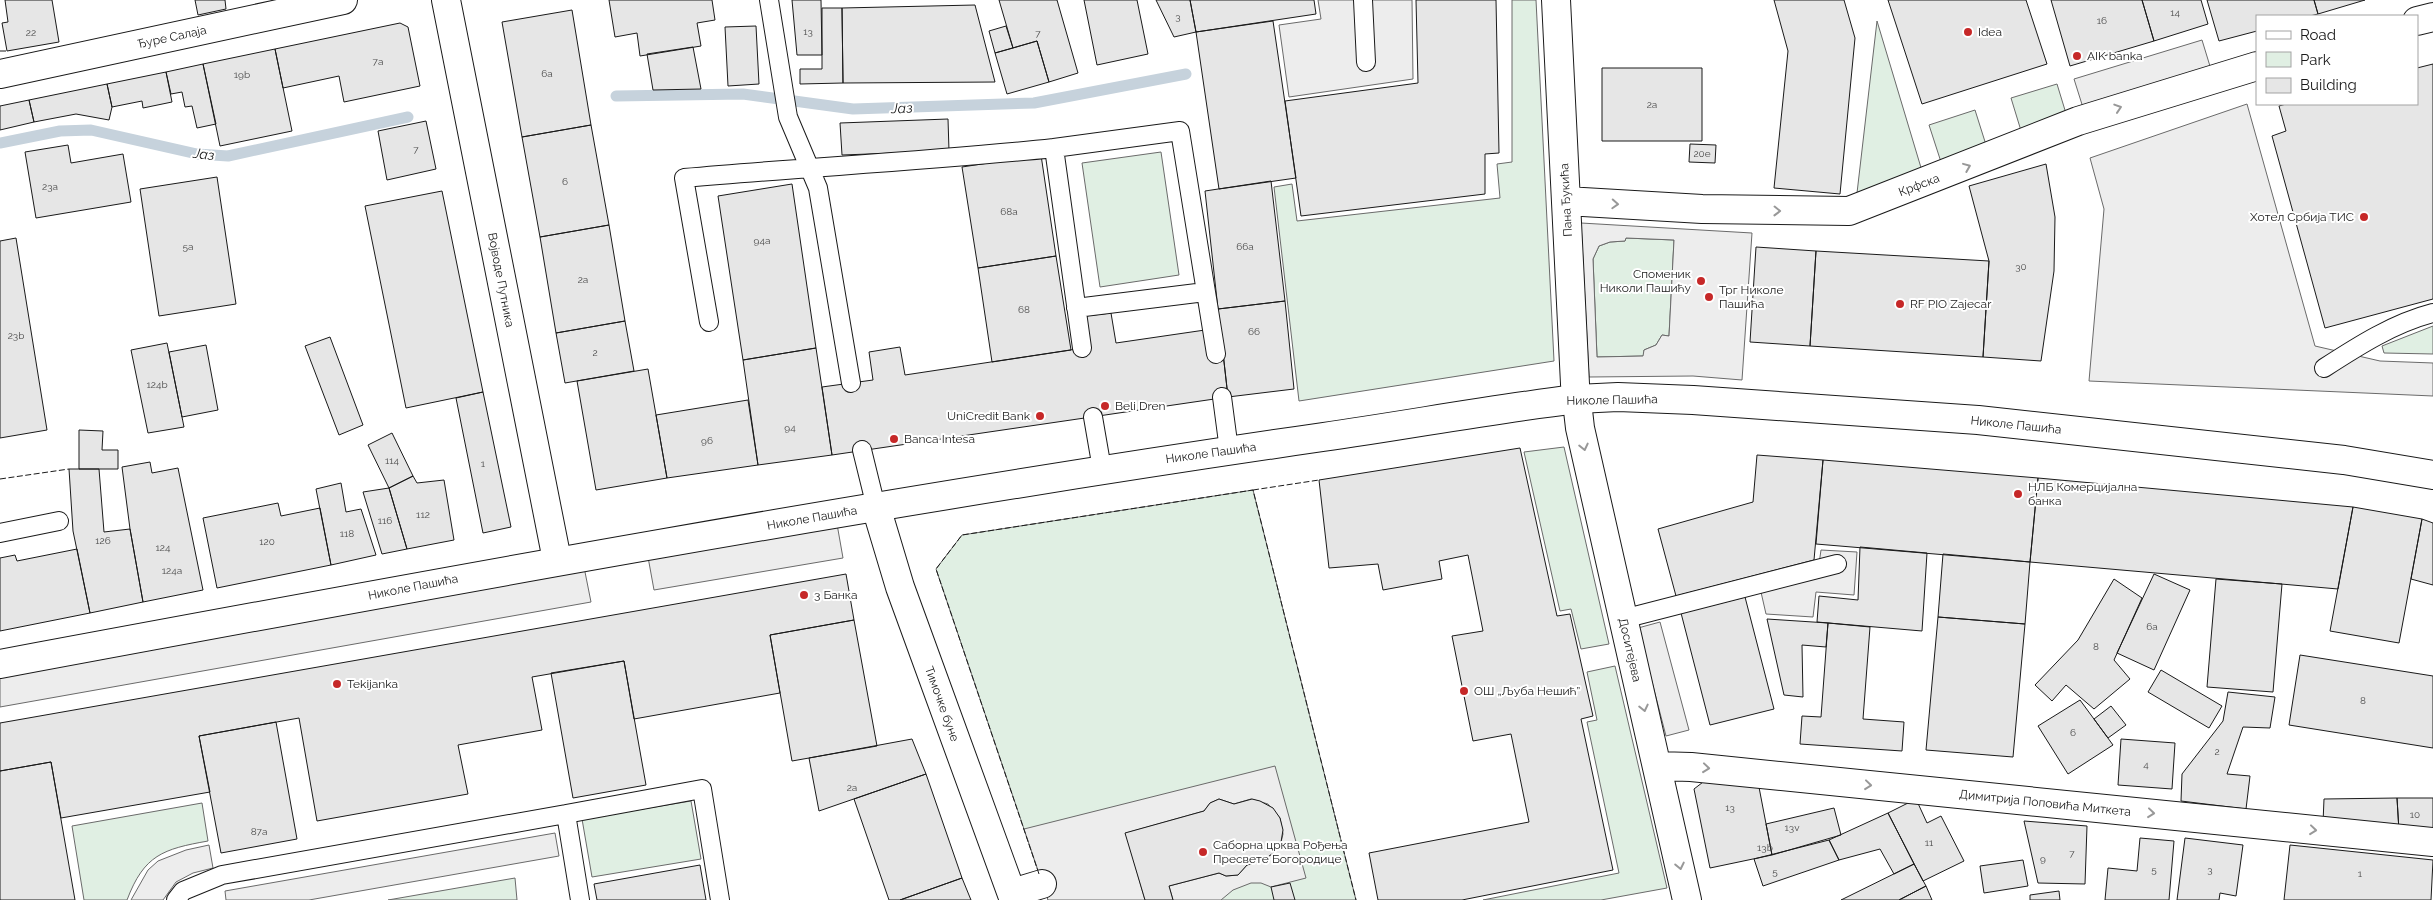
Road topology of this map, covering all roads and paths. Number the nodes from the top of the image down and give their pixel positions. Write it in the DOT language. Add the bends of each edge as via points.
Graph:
graph roads {
  1 [pos="343,0"];
  2 [pos="446,0"];
  3 [pos="769,0"];
  4 [pos="1363,0"];
  5 [pos="1556,0"];
  6 [pos="2433,17"];
  7 [pos="2418,21"];
  8 [pos="1366,62"];
  9 [pos="2256,66"];
  10 [pos="0,74"];
  11 [pos="1054,148"];
  12 [pos="810,167"];
  13 [pos="1566,201"];
  14 [pos="1205,292"];
  15 [pos="1076,308"];
  16 [pos="2433,312"];
  17 [pos="709,322"];
  18 [pos="1082,348"];
  19 [pos="1216,354"];
  20 [pos="2324,368"];
  21 [pos="851,383"];
  22 [pos="1222,397"];
  23 [pos="1577,399"];
  24 [pos="1093,416"];
  25 [pos="862,450"];
  26 [pos="1229,450"];
  27 [pos="1102,469"];
  28 [pos="2433,475"];
  29 [pos="876,507"];
  30 [pos="59,521"];
  31 [pos="0,533"];
  32 [pos="557,560"];
  33 [pos="1837,564"];
  34 [pos="1623,619"];
  35 [pos="0,664"];
  36 [pos="1657,766"];
  37 [pos="566,814"];
  38 [pos="2433,842"];
  39 [pos="1042,884"];
  40 [pos="1013,897"];
  41 [pos="176,900"];
  42 [pos="580,900"];
  43 [pos="720,900"];
  44 [pos="1687,900"];
  1 -- 10 [label="street, Ђуре Салаја"];
  2 -- 32 [label="street, Војводе Путника"];
  3 -- 12 [label="lane" via="788,118"];
  4 -- 8 [label="lane"];
  5 -- 13 [label="street, Пана Ђукића"];
  6 -- 7 [label="street"];
  13 -- 9 [label="street, Крфска, one-way" via="1702,209 1849,211 2078,121"];
  11 -- 12 [label="lane" via="945,159"];
  11 -- 14 [label="lane" via="1180,131"];
  11 -- 15 [label="lane"];
  12 -- 17 [label="lane" via="684,178"];
  12 -- 21 [label="lane" via="818,188"];
  13 -- 23 [label="street, Пана Ђукића"];
  14 -- 15 [label="lane"];
  14 -- 19 [label="lane"];
  15 -- 18 [label="lane"];
  16 -- 20 [label="lane" via="2384,333"];
  22 -- 26 [label="lane"];
  23 -- 26 [label="street, Николе Пашића"];
  23 -- 28 [label="street, Николе Пашића" via="1693,400 1978,420 2344,460"];
  23 -- 34 [label="street, Доситејева, one-way" via="1580,428"];
  24 -- 27 [label="lane"];
  25 -- 29 [label="lane"];
  26 -- 27 [label="street, Николе Пашића"];
  27 -- 29 [label="street, Николе Пашића"];
  29 -- 32 [label="street, Николе Пашића"];
  29 -- 40 [label="street, Тимочке буне" via="900,587"];
  30 -- 31 [label="lane"];
  32 -- 35 [label="street, Николе Пашића"];
  33 -- 34 [label="lane"];
  34 -- 36 [label="street, Доситејева, one-way"];
  36 -- 38 [label="street, Димитрија Поповића Миткета, one-way"];
  36 -- 44 [label="street, Доситејева, one-way"];
  37 -- 41 [label="lane" via="222,874 183,891"];
  37 -- 42 [label="lane"];
  37 -- 43 [label="lane" via="702,790"];
  39 -- 40 [label="street"];
}
